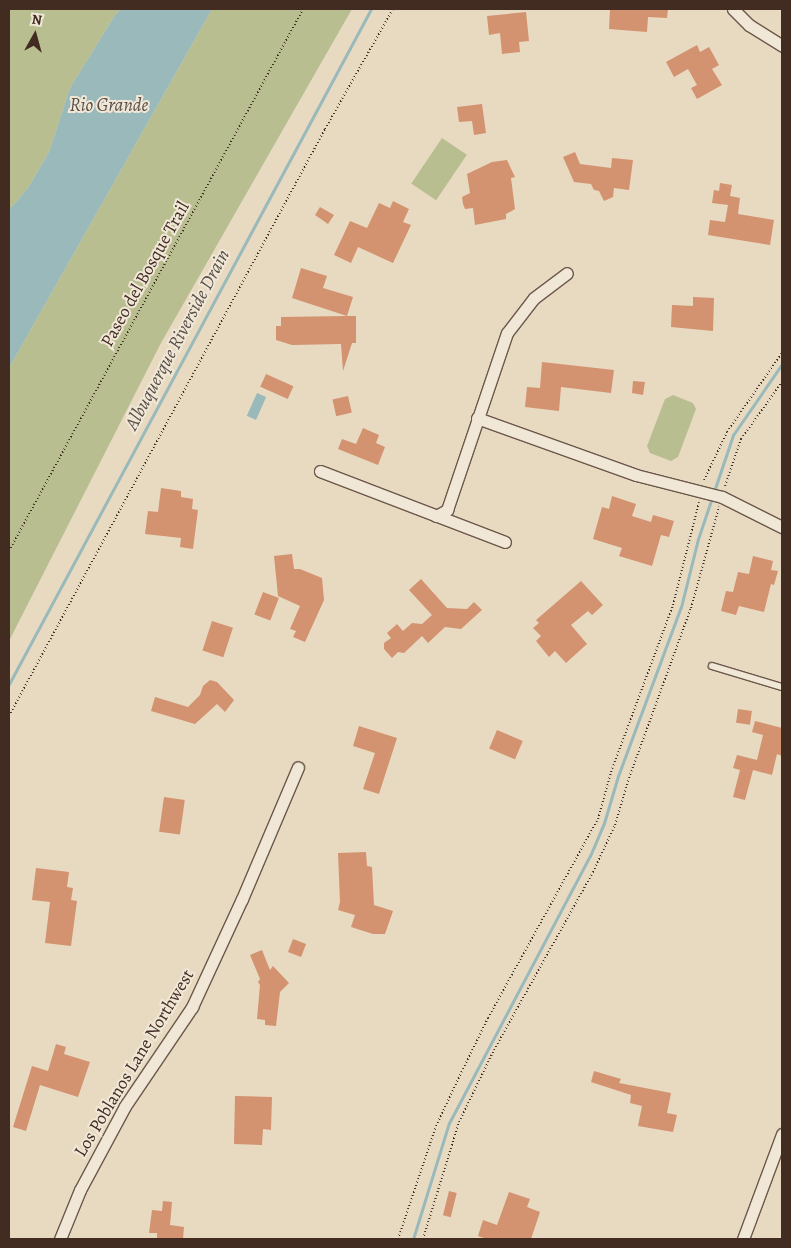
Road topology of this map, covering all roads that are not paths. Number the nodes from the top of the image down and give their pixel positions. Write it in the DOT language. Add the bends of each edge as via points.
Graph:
graph roads {
  1 [pos="733,9"];
  2 [pos="782,46"];
  3 [pos="567,273"];
  4 [pos="478,418"];
  5 [pos="320,471"];
  6 [pos="436,516"];
  7 [pos="782,527"];
  8 [pos="505,542"];
  9 [pos="712,666"];
  10 [pos="782,687"];
  11 [pos="298,767"];
  12 [pos="782,1134"];
  13 [pos="60,1239"];
  14 [pos="743,1239"];
  1 -- 2 [label="street" via="748,25"];
  3 -- 4 [label="street" via="534,298 507,333"];
  4 -- 6 [label="street" via="447,510"];
  4 -- 7 [label="street" via="636,475 722,497"];
  5 -- 6 [label="street"];
  6 -- 8 [label="street"];
  9 -- 10 [label="lane"];
  11 -- 13 [label="street, Los Poblanos Lane Northwest" via="192,1007 125,1106 80,1190"];
  12 -- 14 [label="street"];
}
